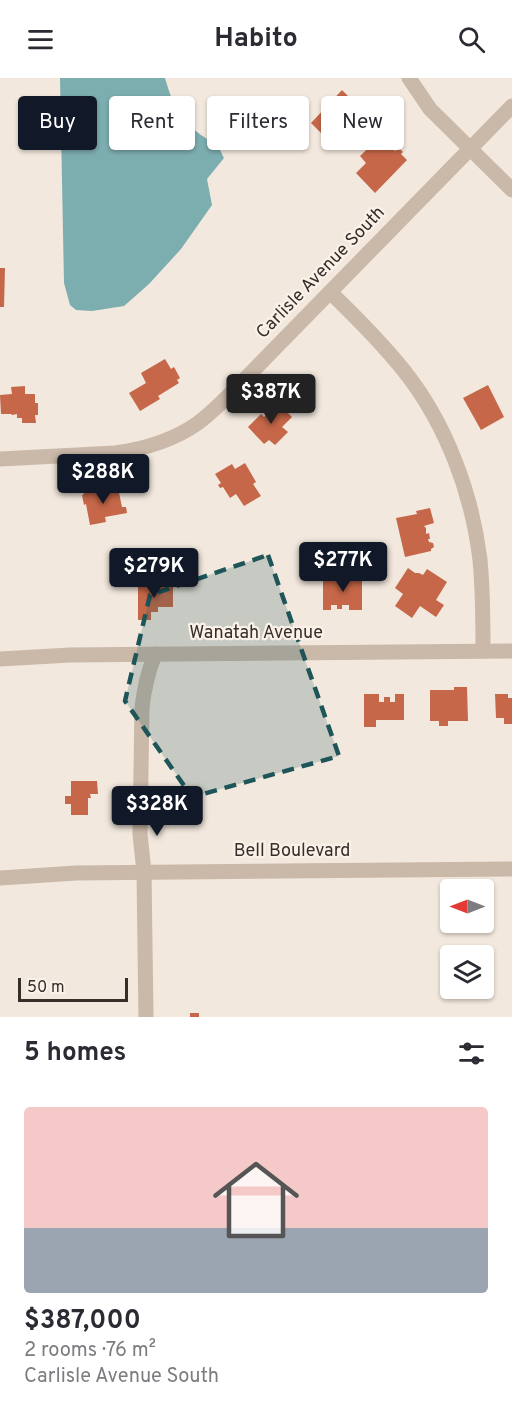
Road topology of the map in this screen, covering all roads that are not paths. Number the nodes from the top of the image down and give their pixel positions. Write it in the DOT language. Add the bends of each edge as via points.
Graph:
graph roads {
  1 [pos="409,78"];
  2 [pos="512,106"];
  3 [pos="470,149"];
  4 [pos="512,190"];
  5 [pos="330,292"];
  6 [pos="0,459"];
  7 [pos="483,651"];
  8 [pos="512,651"];
  9 [pos="155,654"];
  10 [pos="0,659"];
  11 [pos="512,869"];
  12 [pos="144,872"];
  13 [pos="0,878"];
  14 [pos="146,1017"];
  1 -- 3 [label="street" via="430,109"];
  2 -- 3 [label="street, Carlisle Avenue South"];
  3 -- 4 [label="street"];
  3 -- 5 [label="street, Carlisle Avenue South"];
  5 -- 6 [label="street, Carlisle Avenue South" via="210,412 181,433 131,451"];
  5 -- 7 [label="street" via="406,373 440,429 456,465 470,507 480,560"];
  7 -- 8 [label="street, Wanatah Avenue"];
  7 -- 9 [label="street, Wanatah Avenue"];
  9 -- 10 [label="street, Wanatah Avenue"];
  9 -- 12 [label="street" via="142,708 140,834"];
  11 -- 12 [label="street, Bell Boulevard"];
  12 -- 13 [label="street, Bell Boulevard"];
  12 -- 14 [label="street"];
}
